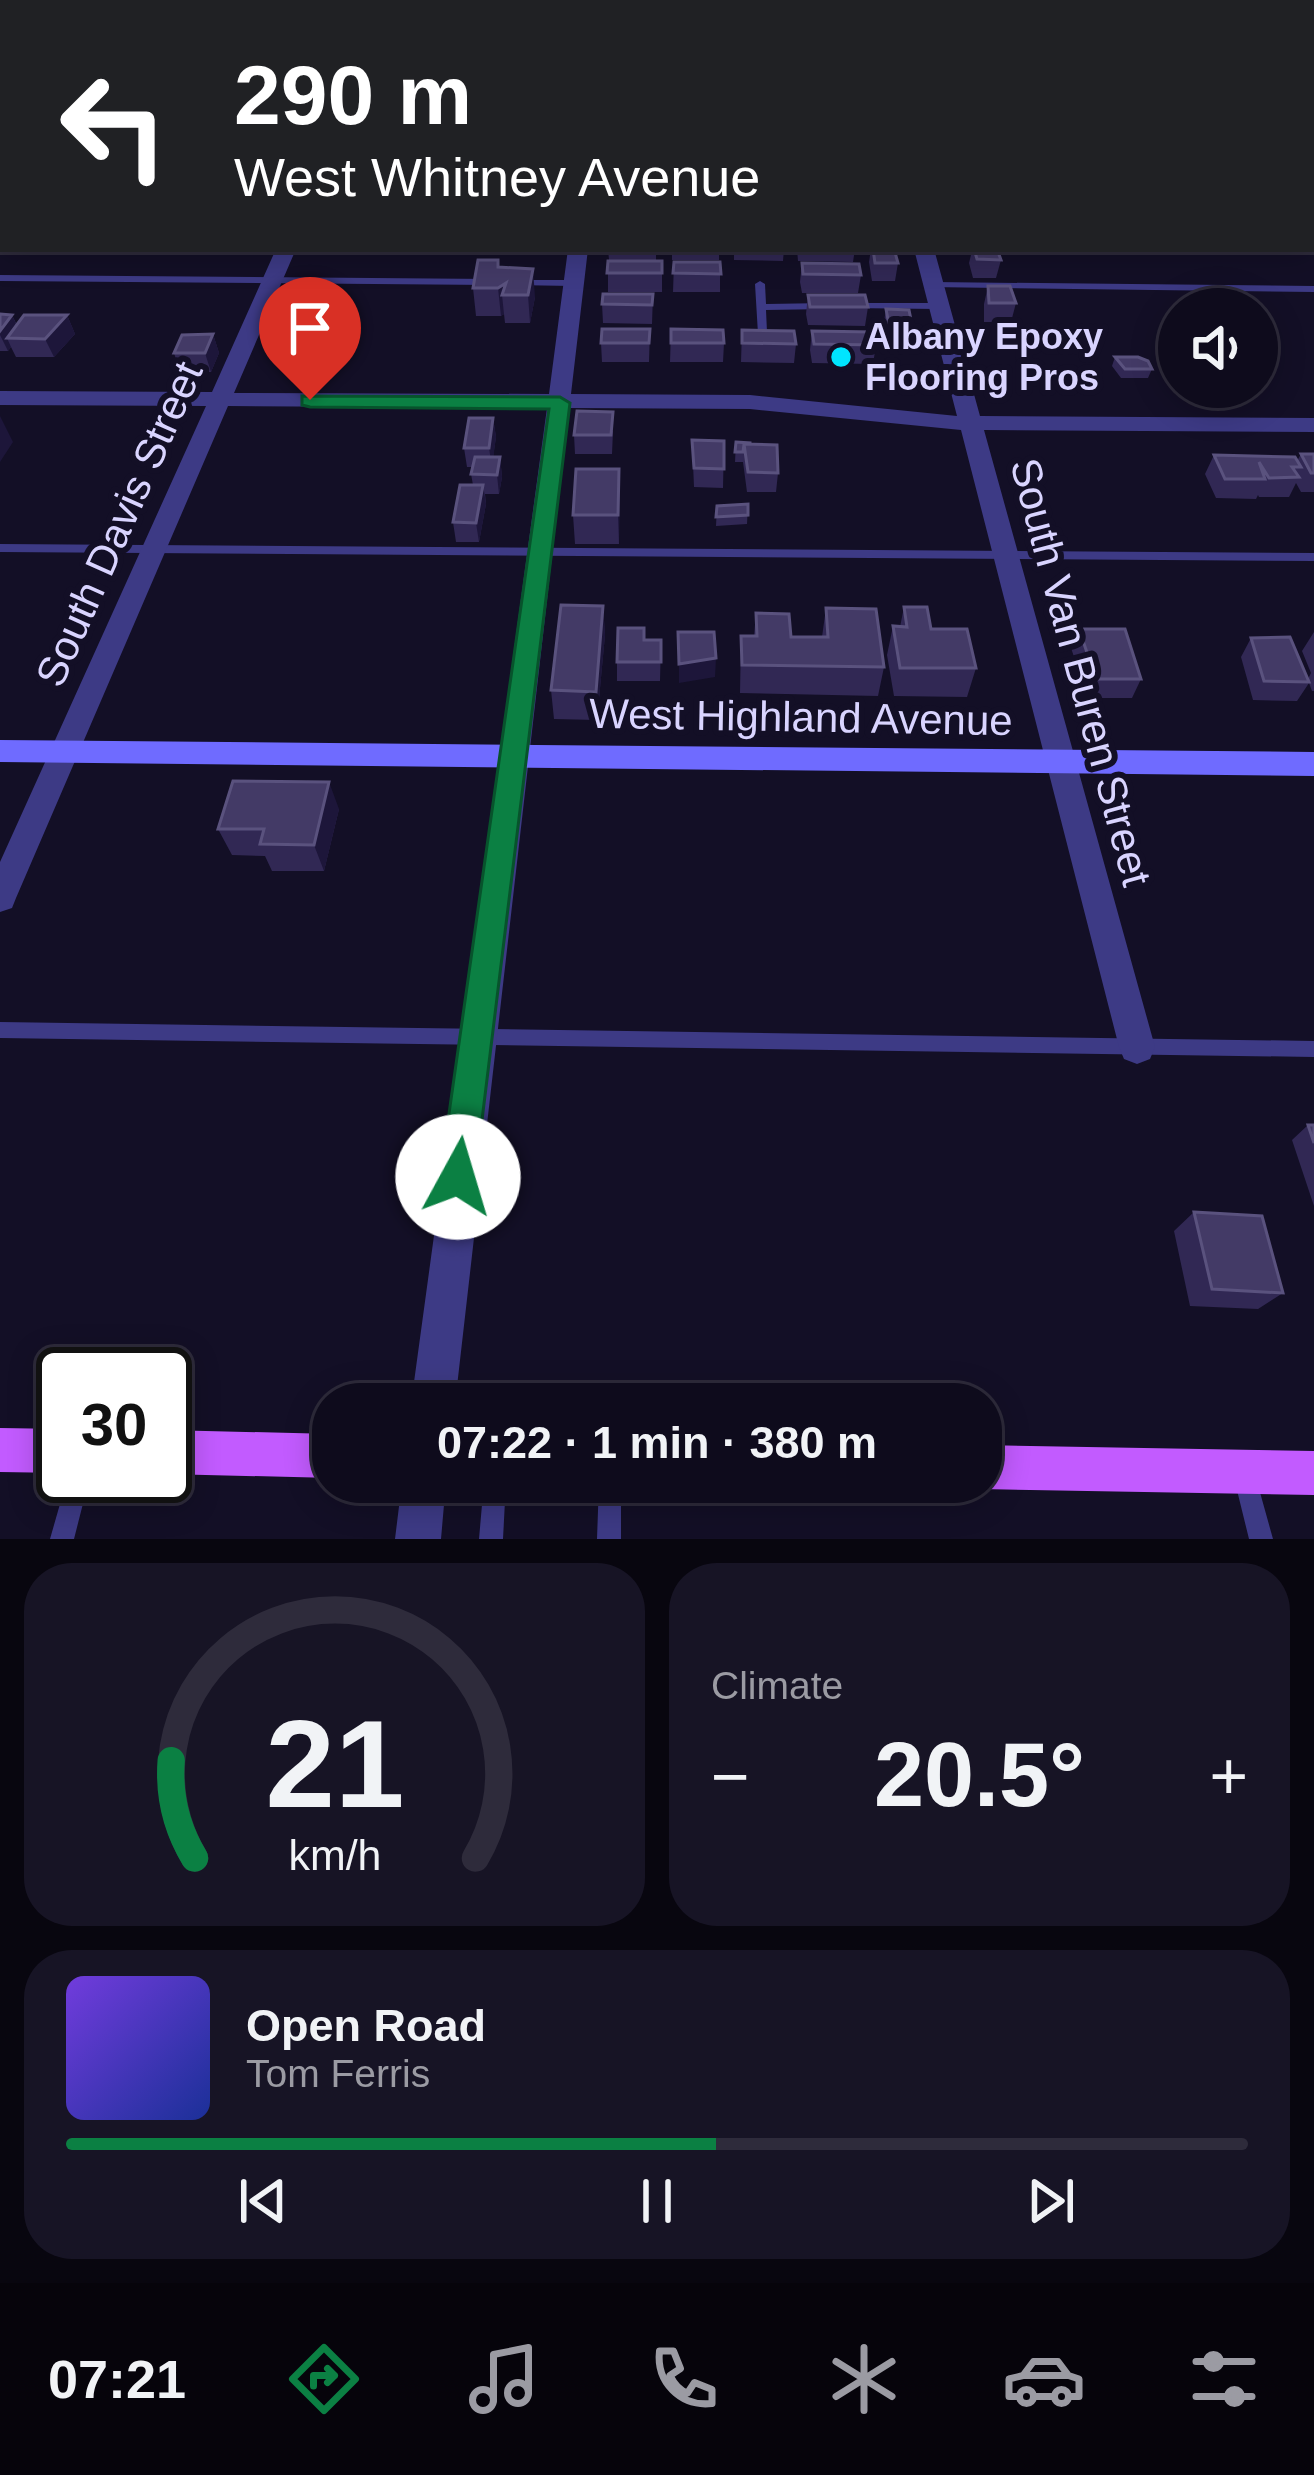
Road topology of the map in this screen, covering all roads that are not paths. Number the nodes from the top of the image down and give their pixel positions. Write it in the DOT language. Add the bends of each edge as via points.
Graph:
graph roads {
  1 [pos="285,252"];
  2 [pos="578,252"];
  3 [pos="925,252"];
  4 [pos="0,278"];
  5 [pos="273,279"];
  6 [pos="573,284"];
  7 [pos="760,284"];
  8 [pos="1314,289"];
  9 [pos="936,295"];
  10 [pos="761,307"];
  11 [pos="762,332"];
  12 [pos="0,398"];
  13 [pos="220,400"];
  14 [pos="560,403"];
  15 [pos="969,423"];
  16 [pos="1314,425"];
  17 [pos="0,548"];
  18 [pos="154,549"];
  19 [pos="541,550"];
  20 [pos="1006,553"];
  21 [pos="1314,557"];
  22 [pos="0,751"];
  23 [pos="65,752"];
  24 [pos="514,756"];
  25 [pos="1062,760"];
  26 [pos="1314,764"];
  27 [pos="0,898"];
  28 [pos="0,1030"];
  29 [pos="473,1040"];
  30 [pos="1137,1047"];
  31 [pos="1314,1049"];
  32 [pos="435,1383"];
  33 [pos="0,1450"];
  34 [pos="36,1451"];
  35 [pos="192,1453"];
  36 [pos="312,1456"];
  37 [pos="1002,1467"];
  38 [pos="1244,1472"];
  39 [pos="1314,1473"];
  40 [pos="72,1503"];
  41 [pos="422,1503"];
  42 [pos="494,1503"];
  43 [pos="609,1503"];
  44 [pos="62,1539"];
  45 [pos="418,1539"];
  46 [pos="491,1539"];
  47 [pos="608,1539"];
  48 [pos="1261,1539"];
  1 -- 5 [label="street, South Davis Street"];
  2 -- 6 [label="street"];
  3 -- 9 [label="street, South Van Buren Street"];
  4 -- 5 [label="lane"];
  5 -- 6 [label="lane"];
  5 -- 13 [label="street, South Davis Street"];
  6 -- 14 [label="street"];
  7 -- 10 [label="lane"];
  8 -- 9 [label="lane"];
  9 -- 10 [label="lane"];
  9 -- 15 [label="street, South Van Buren Street"];
  10 -- 11 [label="lane"];
  12 -- 13 [label="street"];
  13 -- 14 [label="street"];
  13 -- 18 [label="street, South Davis Street"];
  14 -- 15 [label="street" via="774,403"];
  14 -- 19 [label="street"];
  15 -- 16 [label="street"];
  15 -- 20 [label="street, South Van Buren Street"];
  17 -- 18 [label="lane"];
  18 -- 19 [label="lane"];
  18 -- 23 [label="street, South Davis Street"];
  19 -- 20 [label="lane"];
  19 -- 24 [label="street"];
  20 -- 21 [label="lane"];
  20 -- 25 [label="street, South Van Buren Street"];
  22 -- 23 [label="street, West Highland Avenue"];
  23 -- 24 [label="street, West Highland Avenue"];
  23 -- 27 [label="street, South Davis Street"];
  24 -- 25 [label="street, West Highland Avenue"];
  24 -- 29 [label="street"];
  25 -- 26 [label="street, West Highland Avenue"];
  25 -- 30 [label="street, South Van Buren Street"];
  28 -- 29 [label="lane"];
  29 -- 30 [label="lane"];
  29 -- 32 [label="street"];
  30 -- 31 [label="lane"];
  33 -- 34 [label="main road"];
  35 -- 36 [label="main road"];
  37 -- 38 [label="main road"];
  38 -- 39 [label="main road"];
  38 -- 48 [label="lane"];
  40 -- 44 [label="lane"];
  41 -- 45 [label="street"];
  42 -- 46 [label="lane"];
  43 -- 47 [label="lane"];
}
